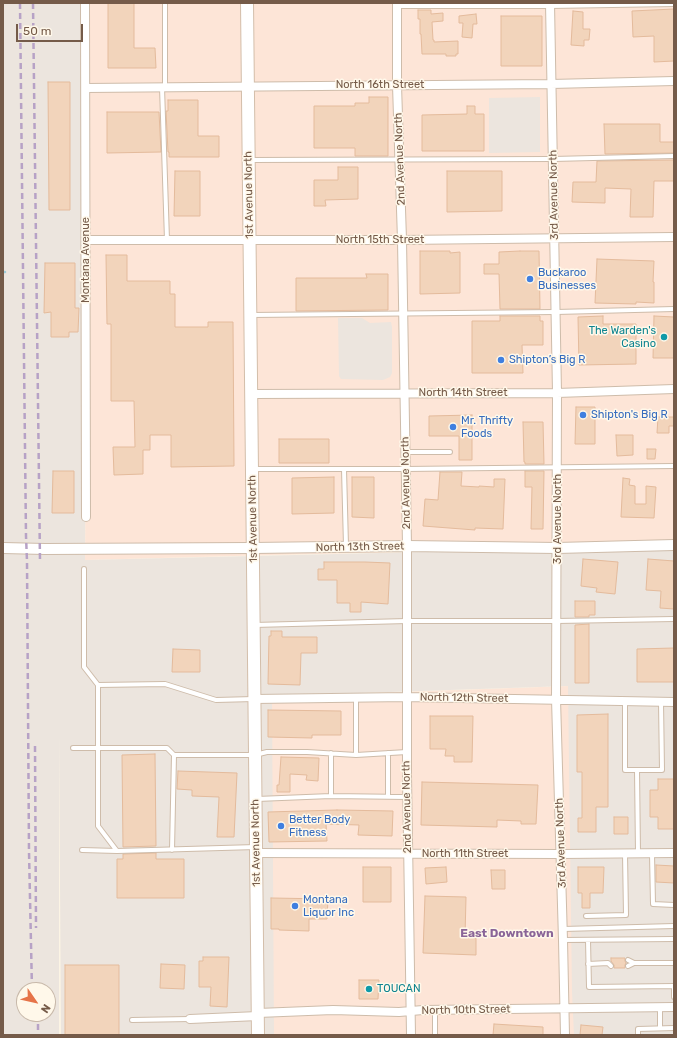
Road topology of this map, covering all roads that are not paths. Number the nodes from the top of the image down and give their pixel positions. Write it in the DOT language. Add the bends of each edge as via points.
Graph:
graph roads {
  1 [pos="86,3"];
  2 [pos="165,3"];
  3 [pos="247,3"];
  4 [pos="397,4"];
  5 [pos="550,4"];
  6 [pos="674,4"];
  7 [pos="674,81"];
  8 [pos="551,84"];
  9 [pos="397,85"];
  10 [pos="248,86"];
  11 [pos="164,87"];
  12 [pos="86,88"];
  13 [pos="674,156"];
  14 [pos="553,159"];
  15 [pos="249,160"];
  16 [pos="400,160"];
  17 [pos="674,237"];
  18 [pos="555,238"];
  19 [pos="86,240"];
  20 [pos="167,240"];
  21 [pos="250,240"];
  22 [pos="402,240"];
  23 [pos="674,309"];
  24 [pos="556,312"];
  25 [pos="403,314"];
  26 [pos="250,315"];
  27 [pos="674,390"];
  28 [pos="557,393"];
  29 [pos="251,394"];
  30 [pos="404,394"];
  31 [pos="405,452"];
  32 [pos="450,452"];
  33 [pos="674,466"];
  34 [pos="558,467"];
  35 [pos="252,469"];
  36 [pos="344,469"];
  37 [pos="406,469"];
  38 [pos="86,517"];
  39 [pos="674,545"];
  40 [pos="407,546"];
  41 [pos="346,547"];
  42 [pos="3,548"];
  43 [pos="253,548"];
  44 [pos="558,548"];
  45 [pos="84,569"];
  46 [pos="674,619"];
  47 [pos="407,621"];
  48 [pos="557,621"];
  49 [pos="254,625"];
  50 [pos="98,685"];
  51 [pos="356,697"];
  52 [pos="407,697"];
  53 [pos="254,699"];
  54 [pos="556,699"];
  55 [pos="625,701"];
  56 [pos="661,702"];
  57 [pos="674,702"];
  58 [pos="73,748"];
  59 [pos="98,748"];
  60 [pos="407,752"];
  61 [pos="331,753"];
  62 [pos="388,753"];
  63 [pos="174,755"];
  64 [pos="255,755"];
  65 [pos="356,755"];
  66 [pos="637,770"];
  67 [pos="331,796"];
  68 [pos="388,796"];
  69 [pos="407,797"];
  70 [pos="255,800"];
  71 [pos="82,850"];
  72 [pos="172,850"];
  73 [pos="256,850"];
  74 [pos="117,851"];
  75 [pos="638,853"];
  76 [pos="652,853"];
  77 [pos="674,853"];
  78 [pos="408,854"];
  79 [pos="561,854"];
  80 [pos="625,854"];
  81 [pos="674,905"];
  82 [pos="586,916"];
  83 [pos="674,926"];
  84 [pos="563,929"];
  85 [pos="674,939"];
  86 [pos="564,940"];
  87 [pos="588,940"];
  88 [pos="628,960"];
  89 [pos="610,963"];
  90 [pos="634,963"];
  91 [pos="674,963"];
  92 [pos="588,964"];
  93 [pos="628,966"];
  94 [pos="674,986"];
  95 [pos="674,997"];
  96 [pos="674,1007"];
  97 [pos="660,1008"];
  98 [pos="565,1009"];
  99 [pos="435,1010"];
  100 [pos="410,1011"];
  101 [pos="258,1015"];
  102 [pos="190,1019"];
  103 [pos="132,1020"];
  104 [pos="660,1028"];
  105 [pos="674,1028"];
  106 [pos="258,1035"];
  107 [pos="411,1035"];
  108 [pos="435,1035"];
  109 [pos="565,1035"];
  110 [pos="638,1035"];
  1 -- 12 [label="street, Montana Avenue"];
  2 -- 11 [label="lane"];
  3 -- 10 [label="main road, 1st Avenue North"];
  4 -- 5 [label="lane"];
  4 -- 9 [label="street, 2nd Avenue North"];
  5 -- 6 [label="lane"];
  5 -- 8 [label="street, 3rd Avenue North"];
  7 -- 8 [label="street, North 16th Street"];
  8 -- 9 [label="street, North 16th Street"];
  8 -- 14 [label="street, 3rd Avenue North"];
  9 -- 10 [label="street, North 16th Street"];
  9 -- 16 [label="street, 2nd Avenue North"];
  10 -- 11 [label="street, North 16th Street"];
  10 -- 15 [label="main road, 1st Avenue North"];
  11 -- 12 [label="street, North 16th Street"];
  11 -- 20 [label="lane"];
  12 -- 19 [label="street, Montana Avenue"];
  13 -- 14 [label="lane"];
  14 -- 16 [label="lane"];
  14 -- 18 [label="street, 3rd Avenue North"];
  15 -- 16 [label="lane"];
  15 -- 21 [label="main road, 1st Avenue North"];
  16 -- 22 [label="street, 2nd Avenue North"];
  17 -- 18 [label="street, North 15th Street"];
  18 -- 22 [label="street, North 15th Street"];
  18 -- 24 [label="street, 3rd Avenue North"];
  19 -- 20 [label="street, North 15th Street"];
  19 -- 38 [label="street, Montana Avenue"];
  20 -- 21 [label="street, North 15th Street"];
  21 -- 22 [label="street, North 15th Street"];
  21 -- 26 [label="main road, 1st Avenue North"];
  22 -- 25 [label="street, 2nd Avenue North"];
  23 -- 24 [label="lane"];
  24 -- 25 [label="lane"];
  24 -- 28 [label="street, 3rd Avenue North"];
  25 -- 26 [label="lane"];
  25 -- 30 [label="street, 2nd Avenue North"];
  26 -- 29 [label="main road, 1st Avenue North"];
  27 -- 28 [label="street, North 14th Street"];
  28 -- 30 [label="street, North 14th Street"];
  28 -- 34 [label="street, 3rd Avenue North"];
  29 -- 30 [label="street, North 14th Street"];
  29 -- 35 [label="main road, 1st Avenue North"];
  30 -- 31 [label="street, 2nd Avenue North"];
  31 -- 32 [label="lane"];
  31 -- 37 [label="street, 2nd Avenue North"];
  33 -- 34 [label="lane"];
  34 -- 37 [label="lane"];
  34 -- 44 [label="street, 3rd Avenue North"];
  35 -- 36 [label="lane"];
  35 -- 43 [label="main road, 1st Avenue North"];
  36 -- 37 [label="lane"];
  36 -- 41 [label="lane"];
  37 -- 40 [label="street, 2nd Avenue North"];
  39 -- 44 [label="street, North 13th Street"];
  40 -- 41 [label="street, North 13th Street"];
  40 -- 44 [label="street, North 13th Street"];
  40 -- 47 [label="street, 2nd Avenue North"];
  41 -- 43 [label="street, North 13th Street"];
  42 -- 43 [label="street, North 13th Street"];
  43 -- 49 [label="main road, 1st Avenue North"];
  44 -- 48 [label="street, 3rd Avenue North"];
  45 -- 50 [label="lane" via="84,667"];
  46 -- 48 [label="lane"];
  47 -- 48 [label="lane"];
  47 -- 49 [label="lane"];
  47 -- 52 [label="street, 2nd Avenue North"];
  48 -- 54 [label="street, 3rd Avenue North"];
  49 -- 53 [label="main road, 1st Avenue North"];
  50 -- 53 [label="lane" via="165,684 216,700"];
  50 -- 59 [label="lane"];
  51 -- 52 [label="street, North 12th Street"];
  51 -- 53 [label="street, North 12th Street"];
  51 -- 65 [label="lane"];
  52 -- 54 [label="street, North 12th Street"];
  52 -- 60 [label="street, 2nd Avenue North"];
  53 -- 64 [label="main road, 1st Avenue North"];
  54 -- 55 [label="street, North 12th Street"];
  54 -- 79 [label="street, 3rd Avenue North"];
  55 -- 56 [label="street, North 12th Street"];
  55 -- 66 [label="lane" via="625,770"];
  56 -- 57 [label="street, North 12th Street"];
  56 -- 66 [label="lane" via="662,770"];
  58 -- 59 [label="lane"];
  59 -- 63 [label="lane" via="167,748"];
  59 -- 74 [label="lane" via="98,826"];
  60 -- 62 [label="lane"];
  60 -- 69 [label="street, 2nd Avenue North"];
  61 -- 64 [label="lane" via="268,752"];
  61 -- 65 [label="lane"];
  61 -- 67 [label="lane"];
  62 -- 65 [label="lane"];
  62 -- 68 [label="lane"];
  63 -- 64 [label="lane"];
  63 -- 72 [label="lane"];
  64 -- 70 [label="main road, 1st Avenue North"];
  66 -- 75 [label="lane"];
  67 -- 68 [label="lane"];
  67 -- 70 [label="lane"];
  68 -- 69 [label="lane"];
  69 -- 78 [label="street, 2nd Avenue North"];
  70 -- 73 [label="main road, 1st Avenue North"];
  71 -- 74 [label="lane"];
  72 -- 73 [label="lane"];
  72 -- 74 [label="lane"];
  73 -- 78 [label="street, North 11th Street"];
  73 -- 101 [label="main road, 1st Avenue North"];
  75 -- 76 [label="street, North 11th Street"];
  75 -- 80 [label="street, North 11th Street"];
  76 -- 77 [label="street, North 11th Street"];
  76 -- 81 [label="lane" via="653,904"];
  78 -- 79 [label="street, North 11th Street"];
  78 -- 100 [label="street, 2nd Avenue North"];
  79 -- 80 [label="street, North 11th Street"];
  79 -- 84 [label="street, 3rd Avenue North"];
  80 -- 82 [label="lane" via="626,914"];
  83 -- 84 [label="lane"];
  84 -- 86 [label="street, 3rd Avenue North"];
  85 -- 87 [label="lane"];
  86 -- 87 [label="lane"];
  86 -- 98 [label="street, 3rd Avenue North"];
  87 -- 92 [label="lane"];
  88 -- 90 [label="lane"];
  89 -- 92 [label="lane"];
  90 -- 91 [label="lane"];
  90 -- 93 [label="lane"];
  92 -- 94 [label="lane" via="589,987"];
  94 -- 95 [label="lane"];
  96 -- 97 [label="street, North 10th Street"];
  97 -- 98 [label="street, North 10th Street"];
  97 -- 104 [label="lane"];
  98 -- 99 [label="street, North 10th Street"];
  98 -- 109 [label="street, 3rd Avenue North"];
  99 -- 100 [label="street, North 10th Street"];
  99 -- 108 [label="lane"];
  100 -- 101 [label="street, North 10th Street" via="333,1010"];
  100 -- 107 [label="street, 2nd Avenue North"];
  101 -- 102 [label="street, North 10th Street"];
  101 -- 106 [label="main road, 1st Avenue North"];
  102 -- 103 [label="lane"];
  104 -- 105 [label="lane"];
  104 -- 110 [label="lane" via="638,1029"];
}
